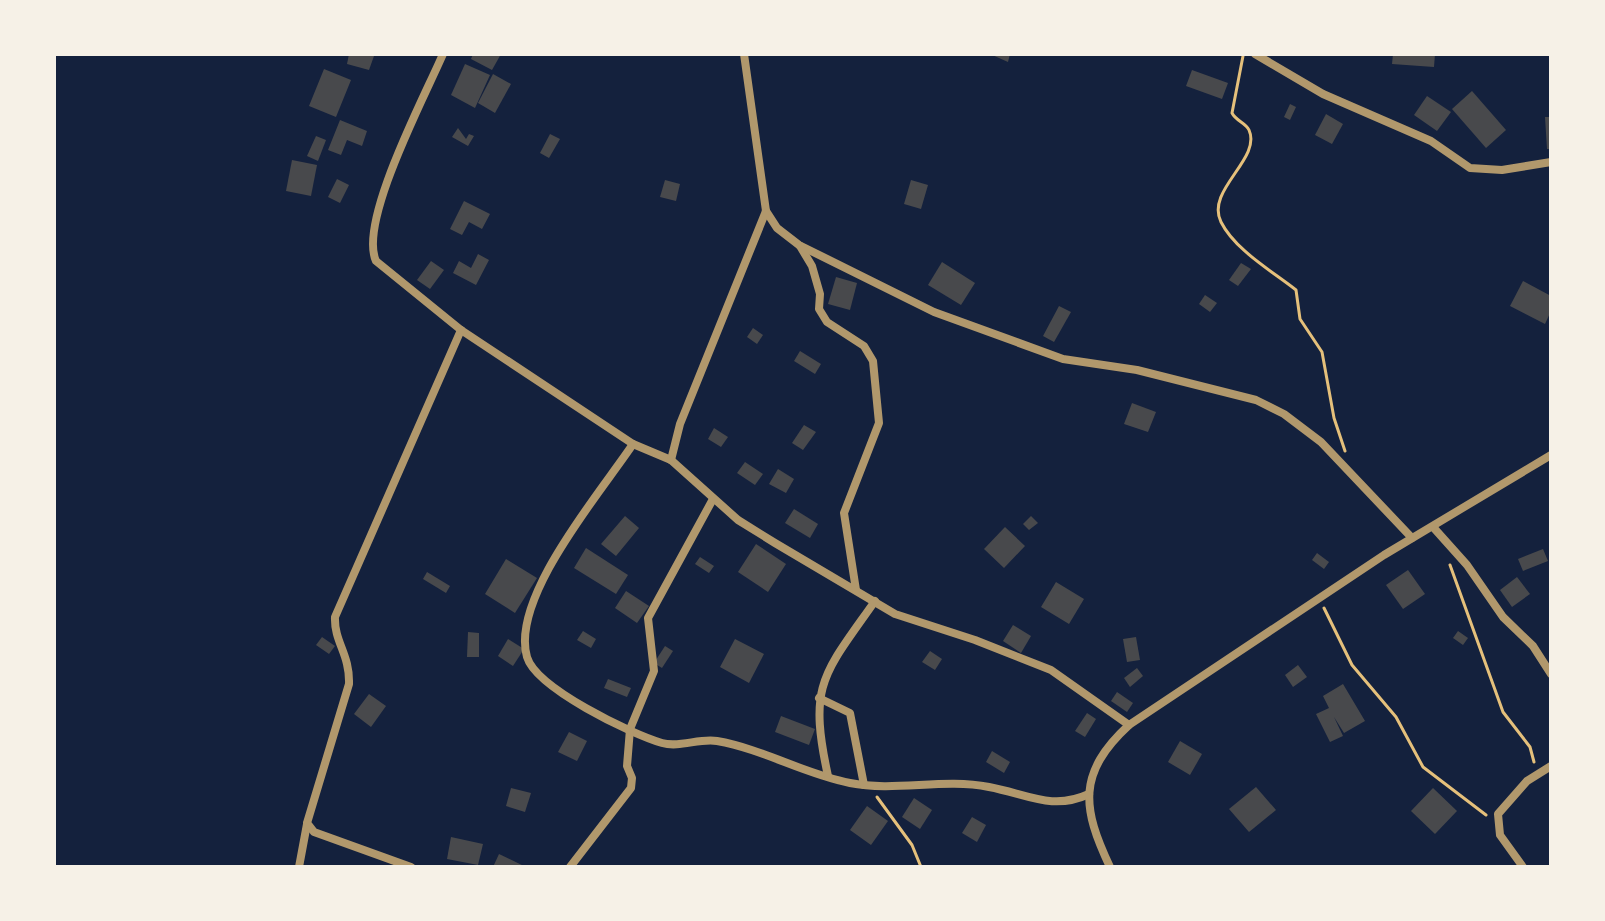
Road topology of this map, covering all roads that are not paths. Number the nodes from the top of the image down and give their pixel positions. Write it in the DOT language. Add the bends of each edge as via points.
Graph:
graph roads {
  1 [pos="443,54"];
  2 [pos="744,54"];
  3 [pos="1255,54"];
  4 [pos="1551,162"];
  5 [pos="766,211"];
  6 [pos="799,245"];
  7 [pos="461,330"];
  8 [pos="633,444"];
  9 [pos="1551,455"];
  10 [pos="671,460"];
  11 [pos="713,499"];
  12 [pos="1433,527"];
  13 [pos="1412,538"];
  14 [pos="856,590"];
  15 [pos="875,601"];
  16 [pos="1551,674"];
  17 [pos="819,698"];
  18 [pos="1129,725"];
  19 [pos="630,729"];
  20 [pos="1551,766"];
  21 [pos="828,776"];
  22 [pos="868,785"];
  23 [pos="1089,794"];
  24 [pos="307,823"];
  25 [pos="299,867"];
  26 [pos="411,867"];
  27 [pos="570,867"];
  28 [pos="1110,867"];
  29 [pos="1523,867"];
  1 -- 7 [label="street" via="404,138 371,242 376,261"];
  2 -- 5 [label="street"];
  3 -- 4 [label="street" via="1323,94 1431,141 1470,168 1502,170"];
  5 -- 6 [label="street"];
  5 -- 10 [label="street" via="680,424"];
  6 -- 13 [label="street" via="934,312 1050,355 1256,400 1321,442"];
  6 -- 14 [label="street" via="812,266 819,309 827,322 864,346 873,361 879,423 844,513"];
  7 -- 8 [label="street"];
  7 -- 24 [label="street" via="335,617 350,666 349,684"];
  8 -- 10 [label="street"];
  8 -- 19 [label="street" via="531,604 525,641 527,658 544,682"];
  9 -- 12 [label="street"];
  10 -- 11 [label="street"];
  11 -- 14 [label="street" via="738,520"];
  11 -- 19 [label="street" via="648,618 654,671"];
  12 -- 13 [label="street"];
  12 -- 16 [label="street"];
  13 -- 18 [label="street"];
  14 -- 15 [label="street"];
  15 -- 17 [label="street" via="832,660"];
  15 -- 18 [label="street" via="895,614 1051,670"];
  17 -- 21 [label="street" via="816,718"];
  17 -- 22 [label="street" via="850,713"];
  18 -- 23 [label="street" via="1099,762"];
  19 -- 21 [label="street" via="669,744 711,740 746,747"];
  19 -- 27 [label="street" via="631,788"];
  20 -- 29 [label="street" via="1498,814 1505,845"];
  21 -- 22 [label="street"];
  22 -- 23 [label="street" via="988,786 1061,804"];
  23 -- 28 [label="street" via="1090,820"];
  24 -- 25 [label="street"];
  24 -- 26 [label="street" via="314,832"];
}
